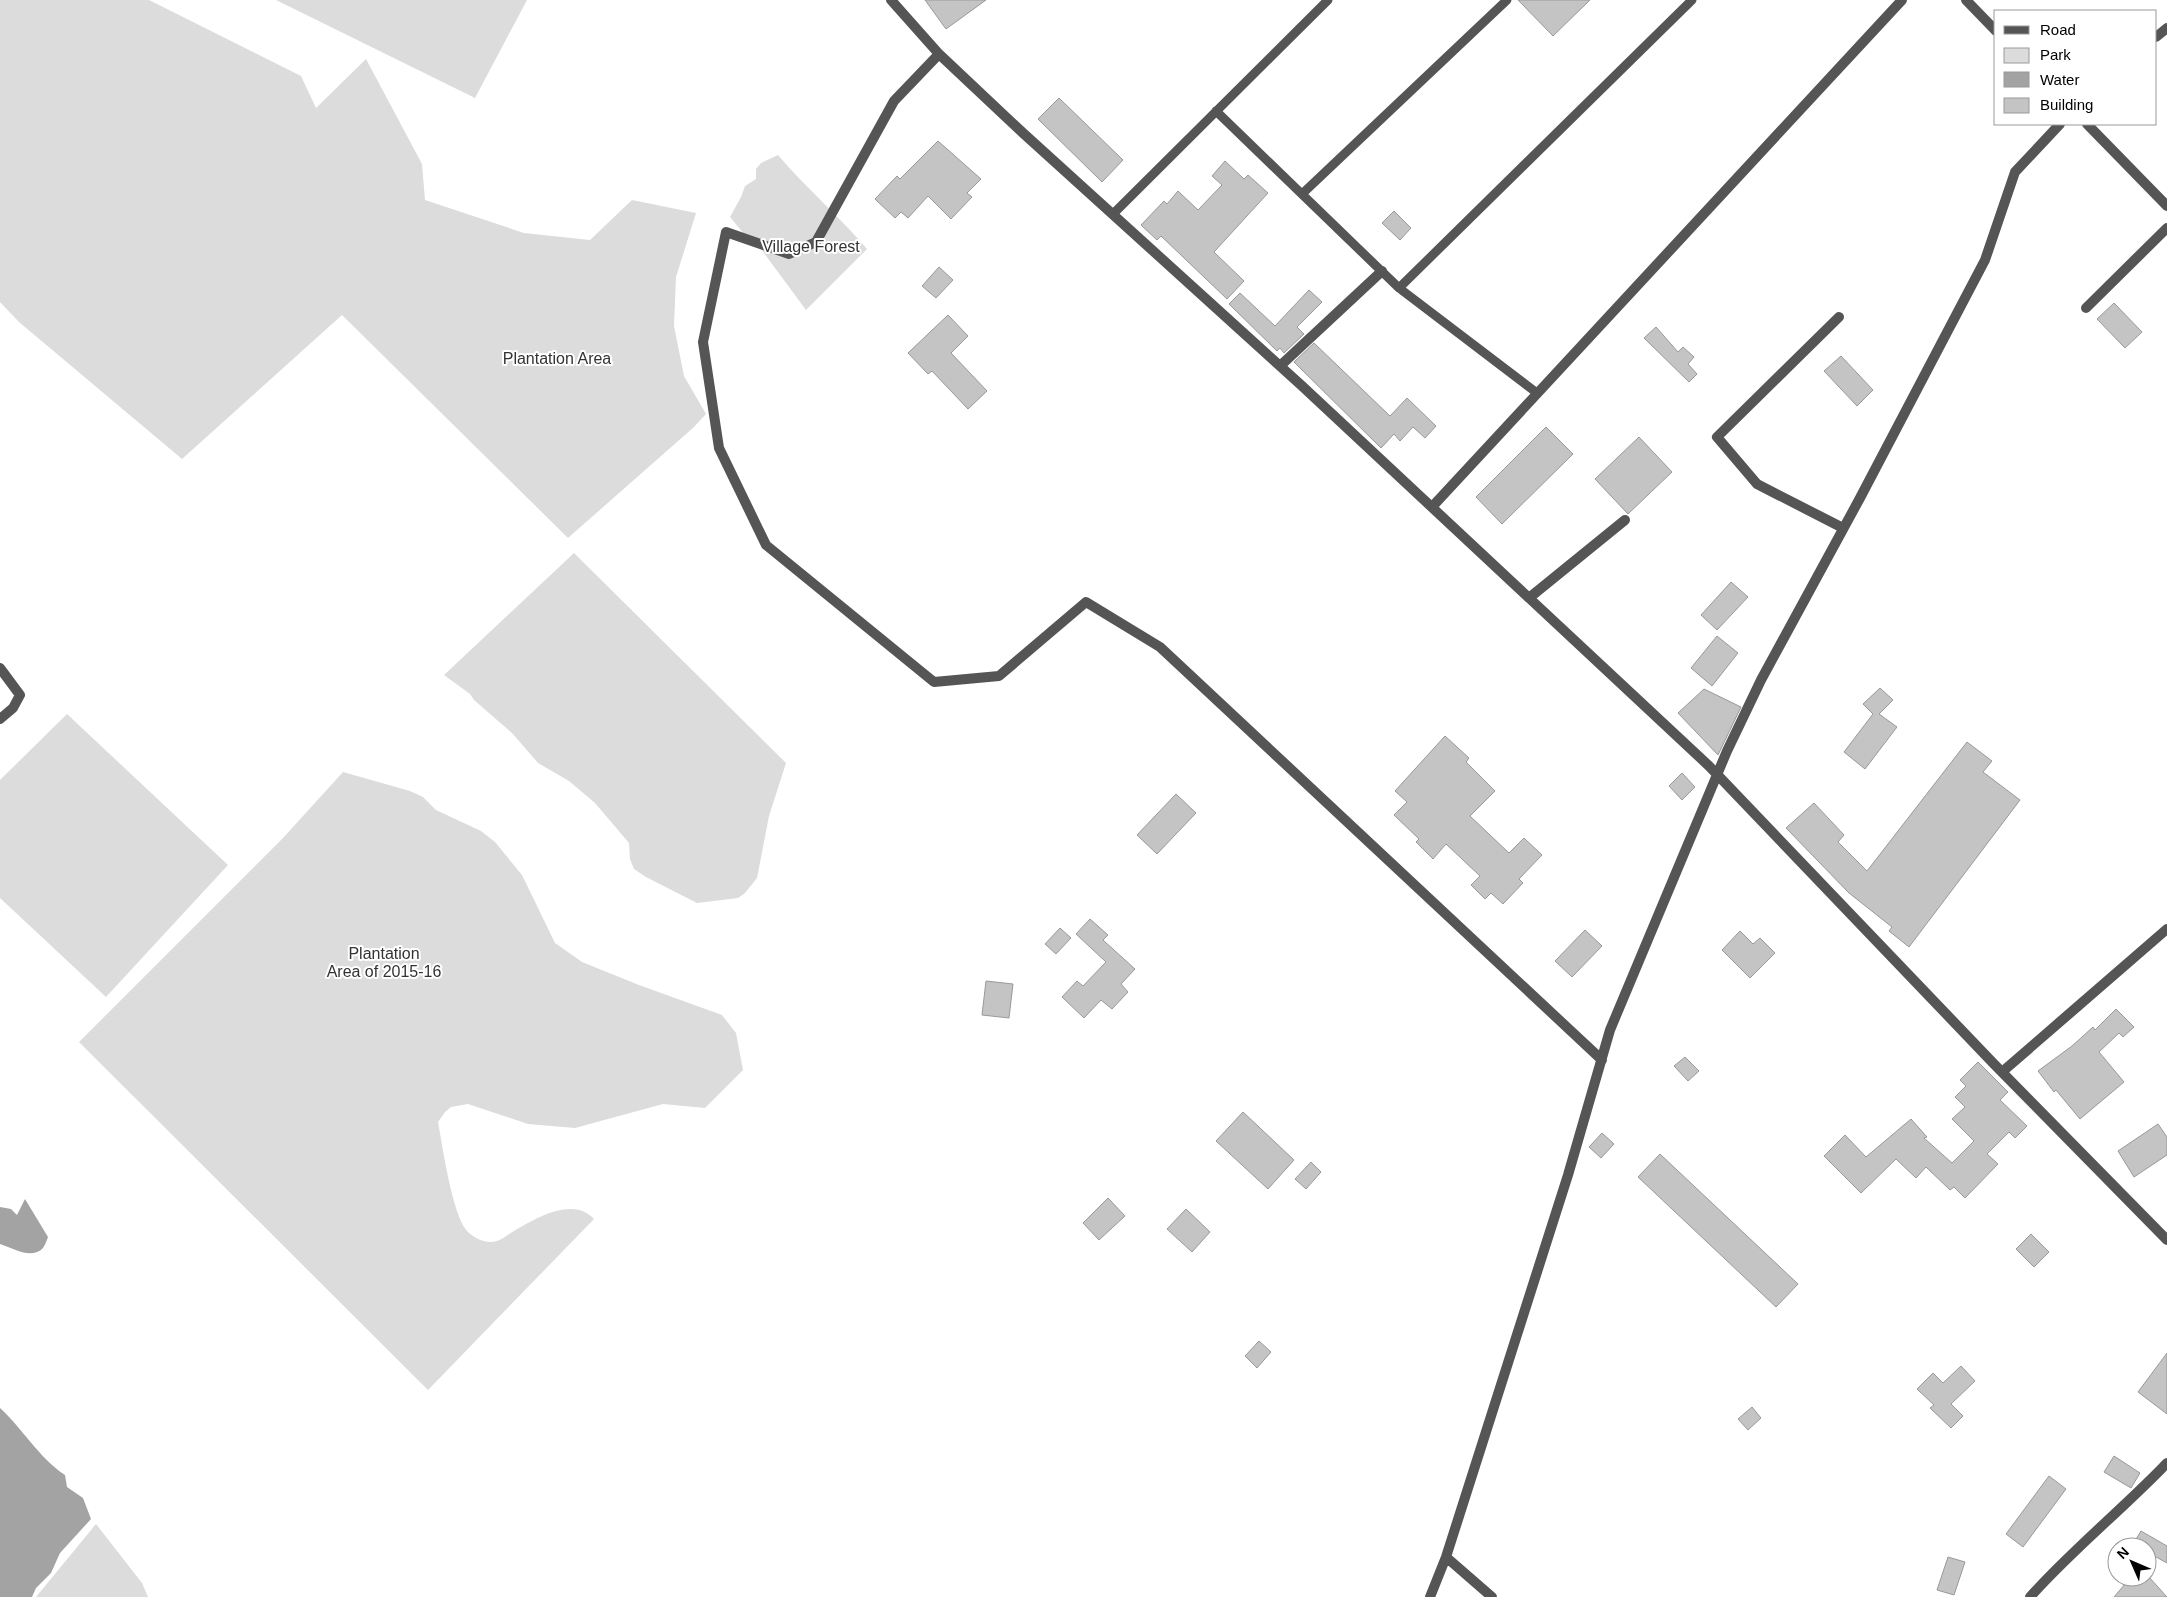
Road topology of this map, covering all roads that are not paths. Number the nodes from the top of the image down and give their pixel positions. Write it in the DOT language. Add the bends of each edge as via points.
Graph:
graph roads {
  1 [pos="891,0"];
  2 [pos="1328,0"];
  3 [pos="1507,0"];
  4 [pos="1692,0"];
  5 [pos="1902,0"];
  6 [pos="1966,0"];
  7 [pos="2167,28"];
  8 [pos="1994,29"];
  9 [pos="2157,36"];
  10 [pos="940,54"];
  11 [pos="1216,111"];
  12 [pos="2059,125"];
  13 [pos="2088,125"];
  14 [pos="1302,194"];
  15 [pos="2167,206"];
  16 [pos="1114,213"];
  17 [pos="2167,228"];
  18 [pos="1382,271"];
  19 [pos="1400,288"];
  20 [pos="2086,308"];
  21 [pos="1839,317"];
  22 [pos="1280,366"];
  23 [pos="1538,393"];
  24 [pos="1432,507"];
  25 [pos="1625,520"];
  26 [pos="1843,528"];
  27 [pos="1530,598"];
  28 [pos="0,668"];
  29 [pos="0,720"];
  30 [pos="1718,775"];
  31 [pos="2167,929"];
  32 [pos="1602,1060"];
  33 [pos="2002,1072"];
  34 [pos="2167,1240"];
  35 [pos="2167,1463"];
  36 [pos="1446,1557"];
  37 [pos="1430,1597"];
  38 [pos="1492,1597"];
  39 [pos="2030,1597"];
  1 -- 10 [label="street"];
  2 -- 11 [label="lane"];
  3 -- 14 [label="lane"];
  4 -- 19 [label="lane"];
  5 -- 23 [label="street"];
  6 -- 8 [label="street"];
  7 -- 9 [label="street"];
  10 -- 16 [label="street"];
  10 -- 32 [label="street" via="894,101 816,242 789,254 726,232 703,342 719,448 766,545 934,682 999,676 1086,602 1152,642"];
  11 -- 14 [label="lane"];
  11 -- 16 [label="lane"];
  12 -- 26 [label="street" via="2015,172 1985,260"];
  13 -- 15 [label="street"];
  14 -- 18 [label="lane"];
  16 -- 22 [label="street"];
  17 -- 20 [label="street"];
  18 -- 19 [label="lane"];
  18 -- 22 [label="street"];
  19 -- 23 [label="lane"];
  21 -- 26 [label="street" via="1716,437 1757,484"];
  22 -- 24 [label="street"];
  23 -- 24 [label="street"];
  24 -- 27 [label="street"];
  25 -- 27 [label="street"];
  26 -- 30 [label="street" via="1761,680"];
  27 -- 30 [label="street"];
  28 -- 29 [label="street" via="20,695"];
  30 -- 32 [label="street" via="1610,1030"];
  30 -- 33 [label="street"];
  31 -- 33 [label="street"];
  32 -- 36 [label="street"];
  33 -- 34 [label="street"];
  35 -- 39 [label="street" via="2059,1565"];
  36 -- 37 [label="street"];
  36 -- 38 [label="street"];
}
